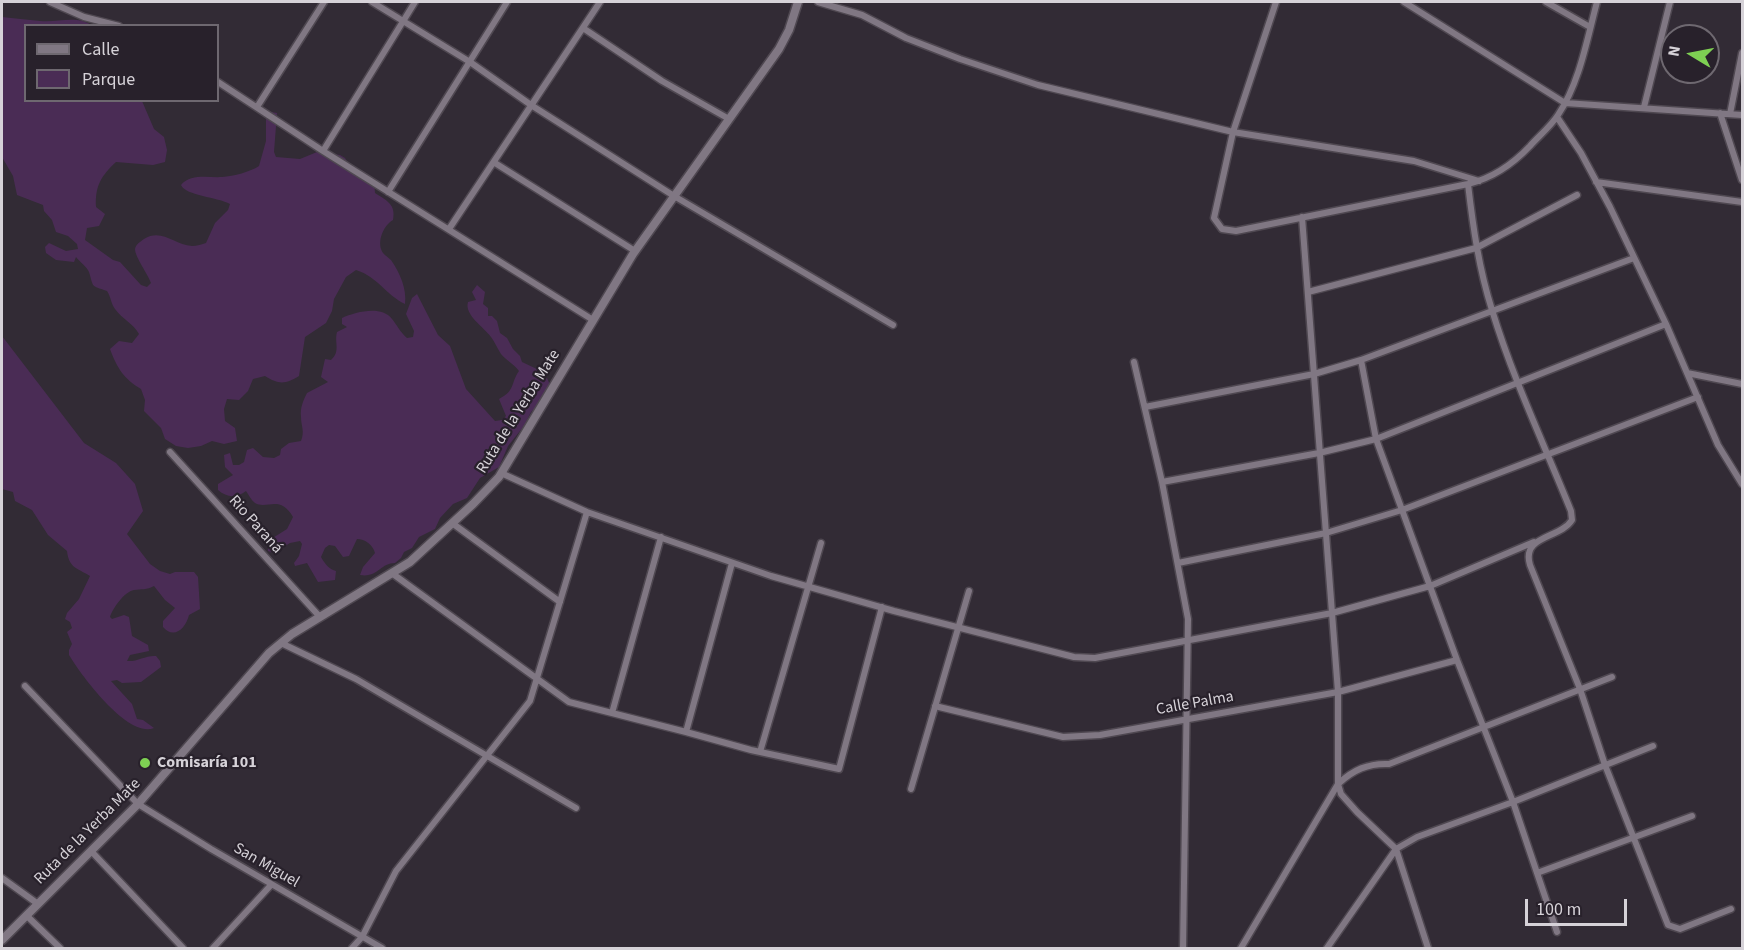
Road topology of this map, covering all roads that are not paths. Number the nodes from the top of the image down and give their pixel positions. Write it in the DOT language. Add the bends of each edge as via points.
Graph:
graph roads {
  1 [pos="50,2"];
  2 [pos="324,2"];
  3 [pos="372,2"];
  4 [pos="415,2"];
  5 [pos="507,2"];
  6 [pos="600,2"];
  7 [pos="798,2"];
  8 [pos="818,2"];
  9 [pos="1276,2"];
  10 [pos="1404,2"];
  11 [pos="1546,2"];
  12 [pos="1597,2"];
  13 [pos="1670,2"];
  14 [pos="404,21"];
  15 [pos="111,24"];
  16 [pos="1590,27"];
  17 [pos="583,28"];
  18 [pos="1743,53"];
  19 [pos="470,62"];
  20 [pos="219,83"];
  21 [pos="1565,103"];
  22 [pos="531,105"];
  23 [pos="257,107"];
  24 [pos="1644,107"];
  25 [pos="1720,113"];
  26 [pos="1730,114"];
  27 [pos="1743,115"];
  28 [pos="1557,117"];
  29 [pos="729,119"];
  30 [pos="1233,132"];
  31 [pos="322,151"];
  32 [pos="495,163"];
  33 [pos="1743,180"];
  34 [pos="1480,181"];
  35 [pos="1596,182"];
  36 [pos="1468,184"];
  37 [pos="388,192"];
  38 [pos="1577,195"];
  39 [pos="674,196"];
  40 [pos="1743,202"];
  41 [pos="1302,218"];
  42 [pos="449,229"];
  43 [pos="1476,248"];
  44 [pos="635,251"];
  45 [pos="1634,258"];
  46 [pos="1308,292"];
  47 [pos="1492,310"];
  48 [pos="593,320"];
  49 [pos="1666,324"];
  50 [pos="893,325"];
  51 [pos="1361,360"];
  52 [pos="1134,362"];
  53 [pos="1687,373"];
  54 [pos="1314,374"];
  55 [pos="1518,384"];
  56 [pos="1743,384"];
  57 [pos="1698,397"];
  58 [pos="1145,407"];
  59 [pos="1376,439"];
  60 [pos="171,452"];
  61 [pos="1319,453"];
  62 [pos="1548,454"];
  63 [pos="501,473"];
  64 [pos="1162,482"];
  65 [pos="1743,484"];
  66 [pos="1402,510"];
  67 [pos="587,512"];
  68 [pos="452,523"];
  69 [pos="1326,533"];
  70 [pos="661,537"];
  71 [pos="1534,542"];
  72 [pos="821,543"];
  73 [pos="732,563"];
  74 [pos="1178,563"];
  75 [pos="393,574"];
  76 [pos="1430,586"];
  77 [pos="808,587"];
  78 [pos="969,591"];
  79 [pos="560,602"];
  80 [pos="882,607"];
  81 [pos="1332,613"];
  82 [pos="321,617"];
  83 [pos="958,628"];
  84 [pos="1188,641"];
  85 [pos="281,643"];
  86 [pos="1457,660"];
  87 [pos="1612,677"];
  88 [pos="537,679"];
  89 [pos="25,686"];
  90 [pos="1580,689"];
  91 [pos="1338,692"];
  92 [pos="935,706"];
  93 [pos="612,713"];
  94 [pos="1185,719"];
  95 [pos="1484,727"];
  96 [pos="686,732"];
  97 [pos="1653,746"];
  98 [pos="760,752"];
  99 [pos="487,756"];
  100 [pos="1605,765"];
  101 [pos="1338,784"];
  102 [pos="911,789"];
  103 [pos="1513,802"];
  104 [pos="138,804"];
  105 [pos="576,808"];
  106 [pos="1692,816"];
  107 [pos="1634,837"];
  108 [pos="1396,849"];
  109 [pos="92,852"];
  110 [pos="1537,873"];
  111 [pos="2,878"];
  112 [pos="271,885"];
  113 [pos="38,904"];
  114 [pos="1731,909"];
  115 [pos="27,915"];
  116 [pos="1557,932"];
  117 [pos="362,937"];
  118 [pos="2,940"];
  119 [pos="60,948"];
  120 [pos="183,948"];
  121 [pos="213,948"];
  122 [pos="352,948"];
  123 [pos="382,948"];
  124 [pos="1183,948"];
  125 [pos="1241,948"];
  126 [pos="1327,948"];
  127 [pos="1428,948"];
  1 -- 15 [label="street"];
  2 -- 23 [label="street"];
  3 -- 14 [label="street"];
  4 -- 14 [label="street"];
  5 -- 19 [label="street"];
  6 -- 17 [label="street"];
  7 -- 29 [label="main road, Ruta de la Yerba Mate" via="779,49"];
  8 -- 30 [label="street" via="862,15 906,38 1038,85"];
  9 -- 30 [label="street"];
  10 -- 21 [label="street"];
  11 -- 16 [label="street"];
  12 -- 16 [label="street"];
  13 -- 24 [label="street"];
  14 -- 19 [label="street"];
  14 -- 31 [label="street"];
  16 -- 21 [label="street"];
  17 -- 22 [label="street"];
  17 -- 29 [label="street" via="662,81"];
  18 -- 26 [label="street"];
  19 -- 22 [label="street"];
  19 -- 37 [label="street"];
  20 -- 23 [label="street"];
  21 -- 24 [label="street"];
  21 -- 28 [label="street"];
  22 -- 32 [label="street"];
  22 -- 39 [label="street"];
  23 -- 31 [label="street"];
  24 -- 25 [label="street"];
  25 -- 26 [label="street"];
  25 -- 33 [label="street"];
  26 -- 27 [label="street"];
  28 -- 34 [label="street" via="1502,171"];
  28 -- 35 [label="street"];
  29 -- 39 [label="main road, Ruta de la Yerba Mate"];
  30 -- 34 [label="street" via="1414,161"];
  30 -- 41 [label="street" via="1214,218 1222,229 1236,231"];
  31 -- 37 [label="street"];
  32 -- 42 [label="street"];
  32 -- 44 [label="street"];
  34 -- 36 [label="street"];
  35 -- 40 [label="street"];
  35 -- 45 [label="street"];
  36 -- 41 [label="street"];
  36 -- 43 [label="street"];
  37 -- 42 [label="street"];
  38 -- 43 [label="street"];
  39 -- 44 [label="main road, Ruta de la Yerba Mate"];
  39 -- 50 [label="street"];
  41 -- 46 [label="street"];
  42 -- 48 [label="street"];
  43 -- 46 [label="street"];
  43 -- 47 [label="street"];
  44 -- 48 [label="main road, Ruta de la Yerba Mate"];
  45 -- 47 [label="street"];
  45 -- 49 [label="street"];
  46 -- 54 [label="street"];
  47 -- 51 [label="street"];
  47 -- 55 [label="street"];
  48 -- 63 [label="main road, Ruta de la Yerba Mate"];
  49 -- 53 [label="street"];
  49 -- 55 [label="street"];
  51 -- 54 [label="street"];
  51 -- 59 [label="street"];
  52 -- 58 [label="street"];
  53 -- 56 [label="street"];
  53 -- 57 [label="street"];
  54 -- 58 [label="street"];
  54 -- 61 [label="street"];
  55 -- 59 [label="street"];
  55 -- 62 [label="street"];
  57 -- 62 [label="street"];
  57 -- 65 [label="street" via="1718,445"];
  58 -- 64 [label="street"];
  59 -- 61 [label="street"];
  59 -- 66 [label="street"];
  60 -- 82 [label="street, Rio Paraná"];
  61 -- 64 [label="street"];
  61 -- 69 [label="street"];
  62 -- 66 [label="street"];
  62 -- 71 [label="street" via="1572,520 1568,527"];
  63 -- 67 [label="street"];
  63 -- 68 [label="main road, Ruta de la Yerba Mate"];
  64 -- 74 [label="street"];
  66 -- 69 [label="street"];
  66 -- 76 [label="street"];
  67 -- 70 [label="street"];
  67 -- 79 [label="street"];
  68 -- 75 [label="main road, Ruta de la Yerba Mate"];
  68 -- 79 [label="street"];
  69 -- 74 [label="street"];
  69 -- 81 [label="street"];
  70 -- 73 [label="street"];
  70 -- 93 [label="street"];
  71 -- 76 [label="street"];
  71 -- 90 [label="street" via="1528,559"];
  72 -- 77 [label="street"];
  73 -- 77 [label="street"];
  73 -- 96 [label="street"];
  74 -- 84 [label="street"];
  75 -- 82 [label="main road, Ruta de la Yerba Mate"];
  75 -- 88 [label="street"];
  76 -- 81 [label="street"];
  76 -- 86 [label="street"];
  77 -- 80 [label="street"];
  77 -- 98 [label="street"];
  78 -- 83 [label="street"];
  79 -- 88 [label="street"];
  80 -- 83 [label="street"];
  80 -- 98 [label="street" via="839,769"];
  81 -- 84 [label="street"];
  81 -- 91 [label="street"];
  82 -- 85 [label="main road, Ruta de la Yerba Mate"];
  83 -- 84 [label="street" via="1074,657 1095,658"];
  83 -- 92 [label="street"];
  84 -- 94 [label="street"];
  85 -- 99 [label="street" via="356,679"];
  85 -- 104 [label="main road, Ruta de la Yerba Mate"];
  86 -- 91 [label="street, Calle Palma"];
  86 -- 95 [label="street"];
  87 -- 90 [label="street"];
  88 -- 93 [label="street" via="569,702"];
  88 -- 99 [label="street" via="530,701"];
  89 -- 104 [label="street, San Miguel"];
  90 -- 95 [label="street"];
  90 -- 100 [label="street"];
  91 -- 94 [label="street, Calle Palma"];
  91 -- 101 [label="street"];
  92 -- 94 [label="street, Calle Palma" via="1064,737 1100,735"];
  92 -- 102 [label="street"];
  93 -- 96 [label="street"];
  94 -- 124 [label="street"];
  95 -- 101 [label="street" via="1389,764 1353,771"];
  95 -- 103 [label="street"];
  96 -- 98 [label="street"];
  97 -- 100 [label="street"];
  99 -- 105 [label="street"];
  99 -- 117 [label="street" via="396,871"];
  100 -- 103 [label="street"];
  100 -- 107 [label="street"];
  101 -- 108 [label="street" via="1341,794"];
  101 -- 125 [label="street"];
  103 -- 108 [label="street" via="1417,837"];
  103 -- 110 [label="street"];
  104 -- 109 [label="main road, Ruta de la Yerba Mate"];
  104 -- 112 [label="street, San Miguel"];
  106 -- 107 [label="street"];
  107 -- 110 [label="street"];
  107 -- 114 [label="street" via="1668,925 1680,929"];
  108 -- 126 [label="street"];
  108 -- 127 [label="street"];
  109 -- 113 [label="main road, Ruta de la Yerba Mate"];
  109 -- 120 [label="street"];
  110 -- 116 [label="street"];
  111 -- 113 [label="street"];
  112 -- 117 [label="street, San Miguel"];
  112 -- 121 [label="street"];
  113 -- 115 [label="main road, Ruta de la Yerba Mate"];
  115 -- 118 [label="main road, Ruta de la Yerba Mate"];
  115 -- 119 [label="street"];
  117 -- 122 [label="street"];
  117 -- 123 [label="street, San Miguel"];
}
